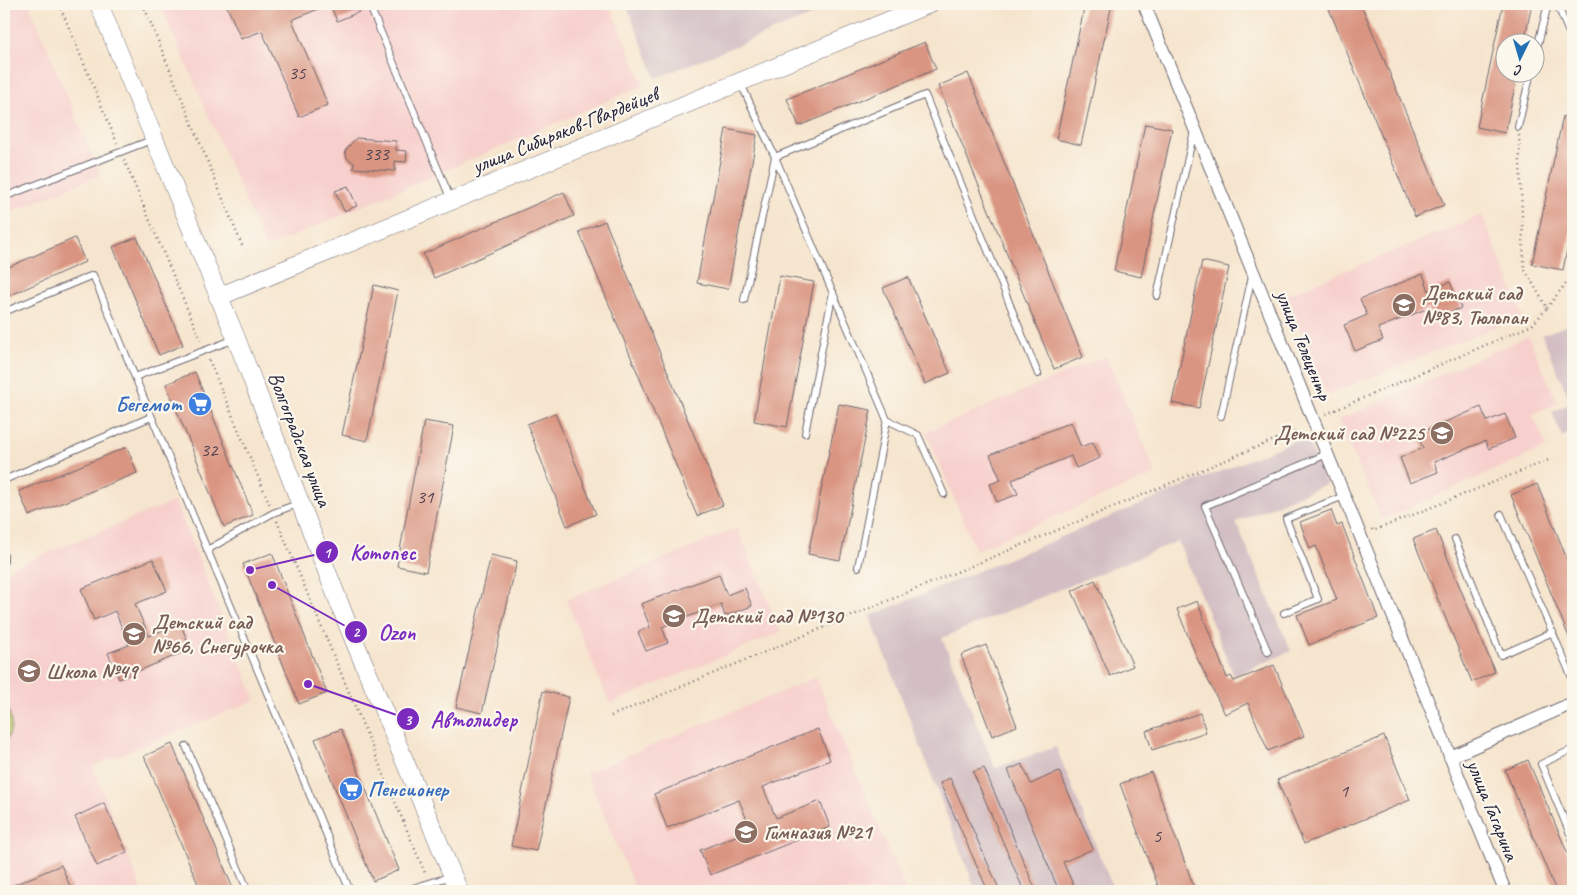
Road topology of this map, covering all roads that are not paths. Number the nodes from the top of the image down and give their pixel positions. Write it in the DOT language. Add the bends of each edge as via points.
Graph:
graph roads {
  1 [pos="99,4"];
  2 [pos="369,4"];
  3 [pos="929,4"];
  4 [pos="1144,4"];
  5 [pos="1548,4"];
  6 [pos="1557,4"];
  7 [pos="1541,32"];
  8 [pos="1573,42"];
  9 [pos="740,82"];
  10 [pos="1529,82"];
  11 [pos="1518,127"];
  12 [pos="1195,129"];
  13 [pos="154,139"];
  14 [pos="775,157"];
  15 [pos="4,197"];
  16 [pos="451,201"];
  17 [pos="1253,272"];
  18 [pos="832,292"];
  19 [pos="1157,296"];
  20 [pos="218,297"];
  21 [pos="744,300"];
  22 [pos="4,312"];
  23 [pos="236,338"];
  24 [pos="1038,374"];
  25 [pos="135,377"];
  26 [pos="1221,416"];
  27 [pos="151,417"];
  28 [pos="887,420"];
  29 [pos="805,432"];
  30 [pos="1327,454"];
  31 [pos="4,480"];
  32 [pos="944,494"];
  33 [pos="1344,496"];
  34 [pos="300,503"];
  35 [pos="1501,514"];
  36 [pos="1455,539"];
  37 [pos="207,550"];
  38 [pos="4,556"];
  39 [pos="4,561"];
  40 [pos="858,567"];
  41 [pos="1284,613"];
  42 [pos="1553,632"];
  43 [pos="1268,652"];
  44 [pos="1573,680"];
  45 [pos="1573,703"];
  46 [pos="186,746"];
  47 [pos="1573,750"];
  48 [pos="1450,756"];
  49 [pos="1573,841"];
  50 [pos="456,883"];
  51 [pos="248,891"];
  52 [pos="350,891"];
  53 [pos="403,891"];
  54 [pos="1505,891"];
  1 -- 13 [label="main road, Волгоградская улица"];
  2 -- 16 [label="lane"];
  3 -- 9 [label="main road, улица Сибиряков-Гвардейцев"];
  4 -- 12 [label="street, улица Телецентр"];
  5 -- 7 [label="lane"];
  6 -- 8 [label="lane"];
  9 -- 14 [label="lane"];
  9 -- 16 [label="main road, улица Сибиряков-Гвардейцев"];
  10 -- 11 [label="lane"];
  12 -- 17 [label="street, улица Телецентр"];
  12 -- 19 [label="lane"];
  13 -- 15 [label="lane"];
  13 -- 20 [label="main road, Волгоградская улица"];
  14 -- 18 [label="lane"];
  14 -- 21 [label="lane"];
  14 -- 24 [label="lane" via="925,95"];
  16 -- 20 [label="main road, улица Сибиряков-Гвардейцев"];
  17 -- 26 [label="lane"];
  17 -- 30 [label="street, улица Телецентр"];
  18 -- 28 [label="lane"];
  18 -- 29 [label="lane"];
  20 -- 23 [label="main road, Волгоградская улица"];
  22 -- 25 [label="lane" via="93,275"];
  23 -- 25 [label="lane"];
  23 -- 34 [label="main road, Волгоградская улица"];
  25 -- 27 [label="lane"];
  27 -- 31 [label="lane"];
  27 -- 37 [label="lane"];
  28 -- 32 [label="lane" via="918,435"];
  28 -- 40 [label="lane"];
  30 -- 33 [label="street, улица Телецентр"];
  30 -- 43 [label="lane" via="1205,506"];
  33 -- 41 [label="lane" via="1286,519 1318,599"];
  33 -- 48 [label="street, улица Телецентр"];
  34 -- 37 [label="lane" via="273,513"];
  34 -- 50 [label="main road, Волгоградская улица"];
  35 -- 42 [label="lane"];
  36 -- 42 [label="lane" via="1501,655"];
  37 -- 52 [label="lane"];
  38 -- 39 [label="lane"];
  42 -- 44 [label="lane"];
  45 -- 48 [label="street, улица Гагарина"];
  46 -- 51 [label="lane"];
  47 -- 49 [label="lane" via="1541,764"];
  48 -- 54 [label="street, улица Гагарина"];
  50 -- 53 [label="lane" via="429,884"];
}
